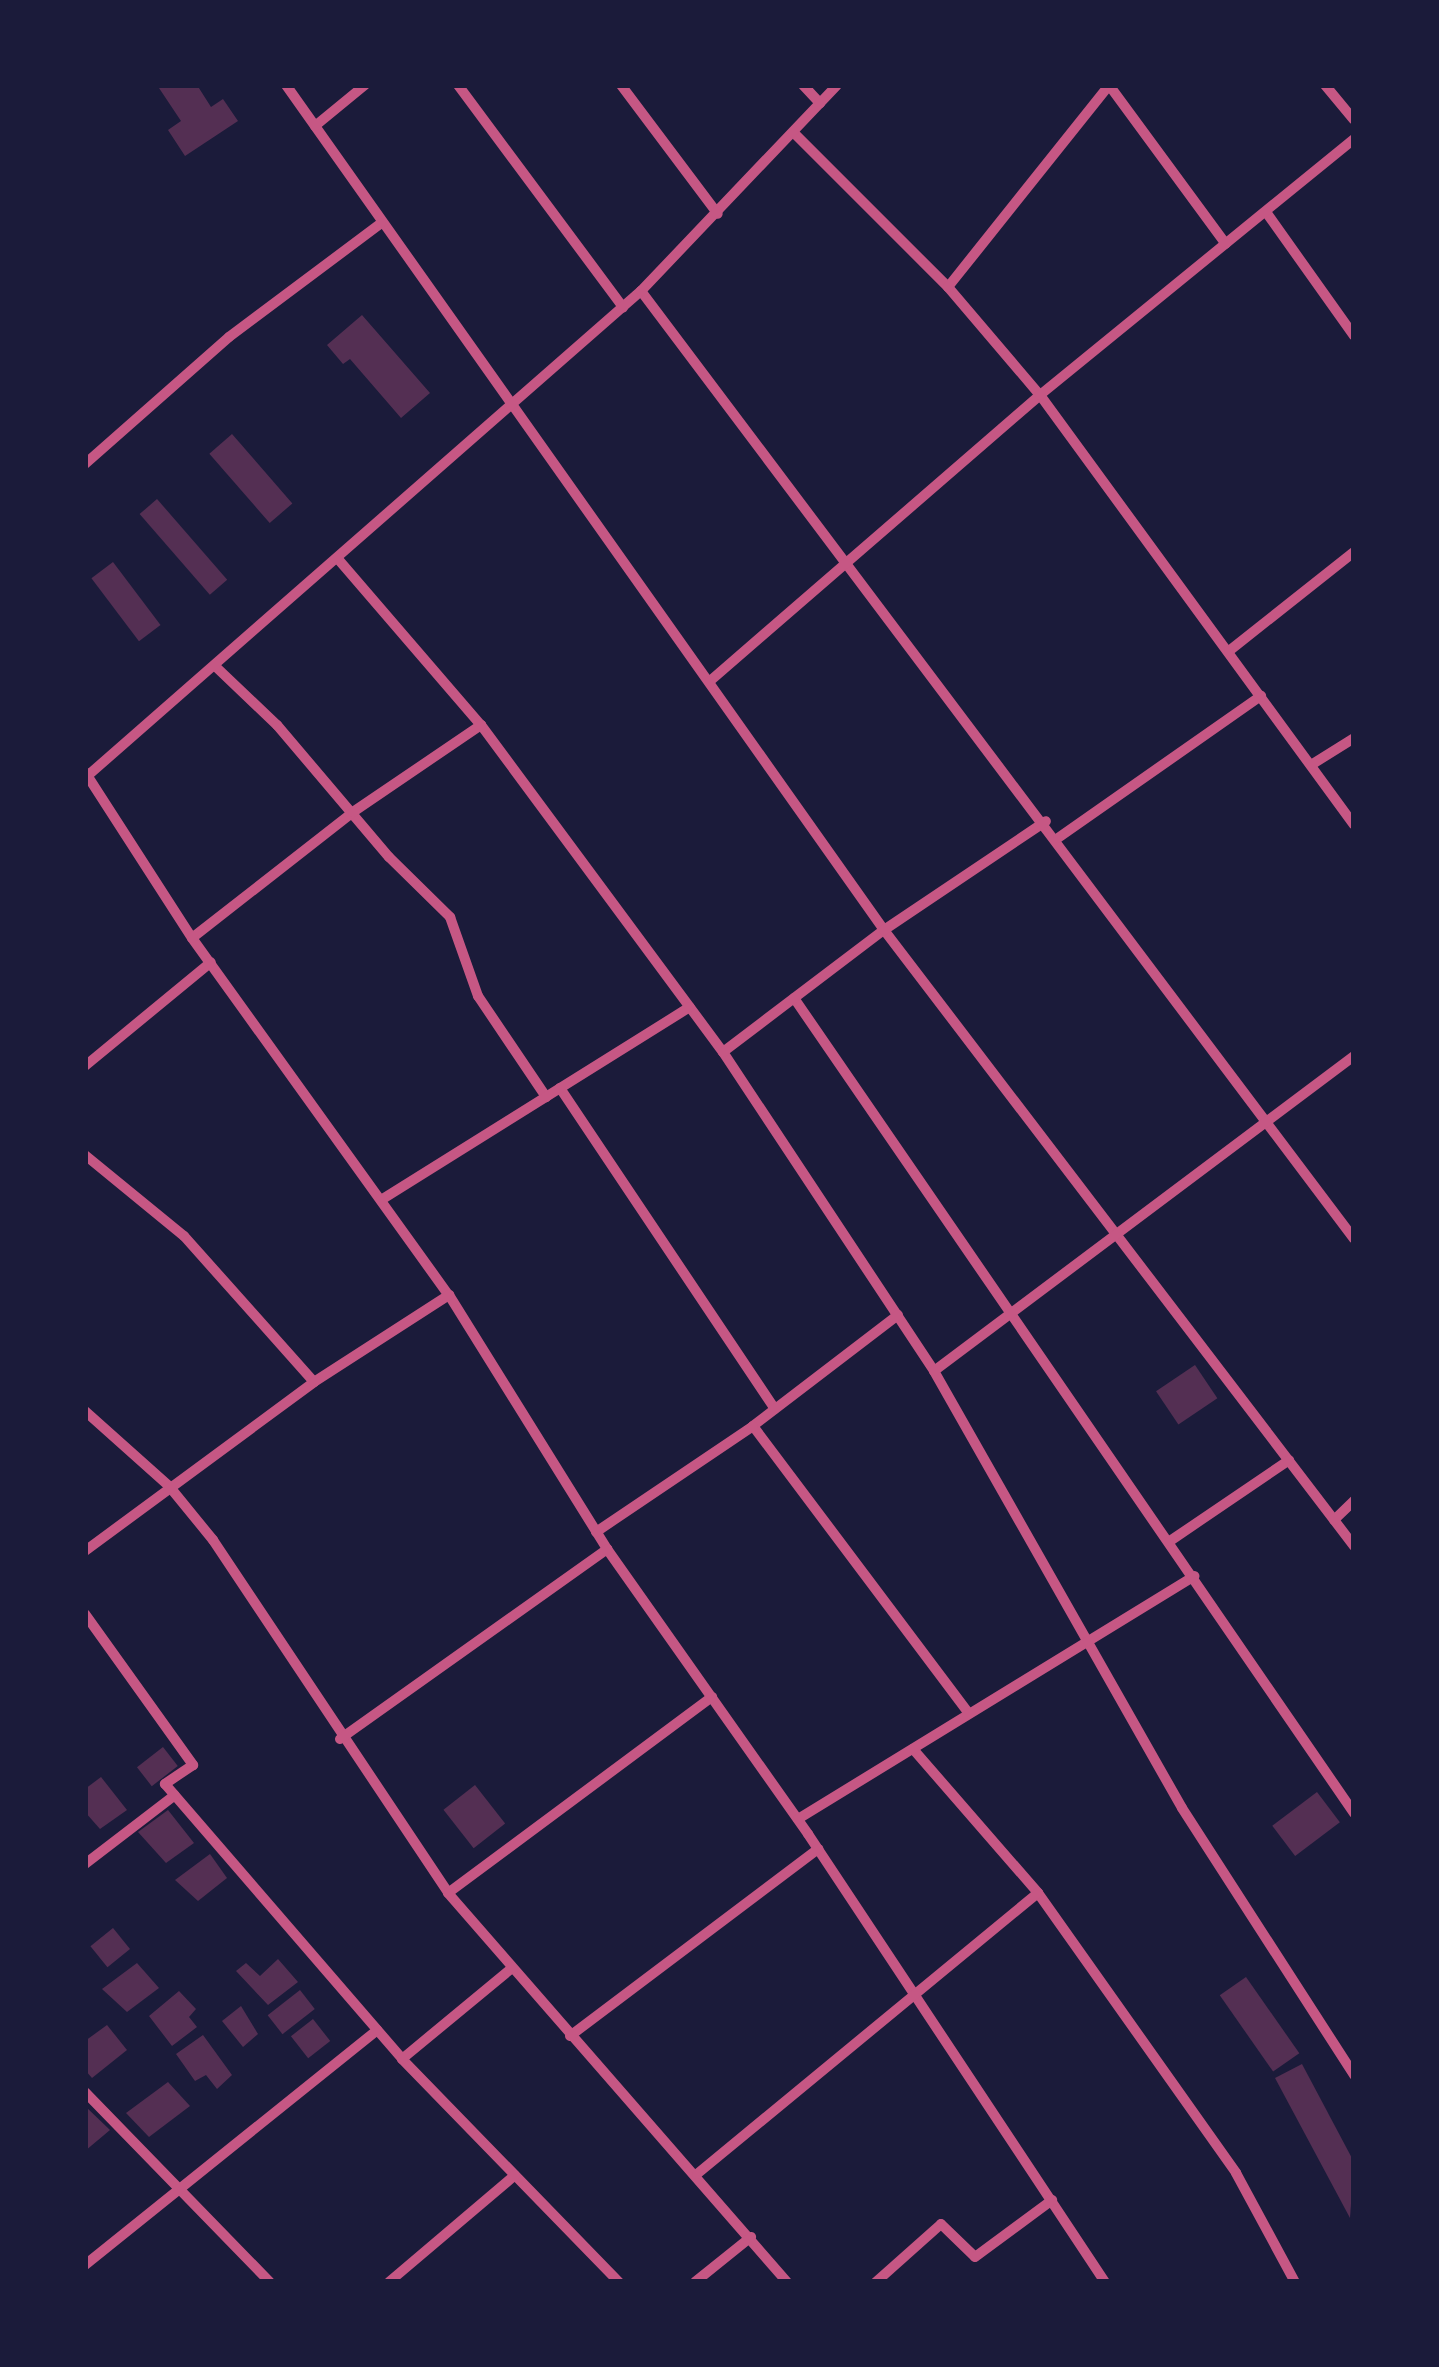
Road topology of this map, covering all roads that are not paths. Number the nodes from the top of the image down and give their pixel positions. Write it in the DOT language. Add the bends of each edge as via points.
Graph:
graph roads {
  1 [pos="286,85"];
  2 [pos="365,85"];
  3 [pos="458,85"];
  4 [pos="621,85"];
  5 [pos="803,85"];
  6 [pos="837,85"];
  7 [pos="1325,85"];
  8 [pos="820,104"];
  9 [pos="1354,120"];
  10 [pos="315,126"];
  11 [pos="794,133"];
  12 [pos="1354,139"];
  13 [pos="1266,212"];
  14 [pos="718,214"];
  15 [pos="380,224"];
  16 [pos="1226,244"];
  17 [pos="948,288"];
  18 [pos="641,291"];
  19 [pos="623,306"];
  20 [pos="1354,336"];
  21 [pos="1040,394"];
  22 [pos="507,405"];
  23 [pos="85,464"];
  24 [pos="1354,552"];
  25 [pos="338,559"];
  26 [pos="852,564"];
  27 [pos="1229,652"];
  28 [pos="215,666"];
  29 [pos="710,681"];
  30 [pos="1261,696"];
  31 [pos="481,724"];
  32 [pos="1354,738"];
  33 [pos="1310,765"];
  34 [pos="86,776"];
  35 [pos="352,812"];
  36 [pos="1046,821"];
  37 [pos="1354,825"];
  38 [pos="1058,838"];
  39 [pos="884,930"];
  40 [pos="192,938"];
  41 [pos="211,962"];
  42 [pos="794,998"];
  43 [pos="690,1007"];
  44 [pos="722,1052"];
  45 [pos="1354,1056"];
  46 [pos="85,1066"];
  47 [pos="560,1088"];
  48 [pos="546,1097"];
  49 [pos="1263,1121"];
  50 [pos="85,1155"];
  51 [pos="381,1200"];
  52 [pos="1120,1232"];
  53 [pos="1354,1239"];
  54 [pos="449,1295"];
  55 [pos="1014,1313"];
  56 [pos="898,1315"];
  57 [pos="934,1372"];
  58 [pos="314,1382"];
  59 [pos="775,1409"];
  60 [pos="85,1411"];
  61 [pos="753,1426"];
  62 [pos="1289,1460"];
  63 [pos="168,1486"];
  64 [pos="1354,1501"];
  65 [pos="1334,1520"];
  66 [pos="596,1532"];
  67 [pos="1170,1541"];
  68 [pos="1354,1546"];
  69 [pos="607,1549"];
  70 [pos="85,1551"];
  71 [pos="1194,1576"];
  72 [pos="85,1614"];
  73 [pos="1089,1636"];
  74 [pos="712,1697"];
  75 [pos="968,1712"];
  76 [pos="340,1739"];
  77 [pos="913,1750"];
  78 [pos="175,1795"];
  79 [pos="1354,1813"];
  80 [pos="798,1819"];
  81 [pos="818,1849"];
  82 [pos="85,1864"];
  83 [pos="448,1893"];
  84 [pos="1038,1893"];
  85 [pos="512,1968"];
  86 [pos="915,1993"];
  87 [pos="377,2030"];
  88 [pos="570,2036"];
  89 [pos="402,2059"];
  90 [pos="1354,2075"];
  91 [pos="85,2092"];
  92 [pos="697,2174"];
  93 [pos="515,2175"];
  94 [pos="177,2188"];
  95 [pos="1052,2200"];
  96 [pos="750,2236"];
  97 [pos="85,2265"];
  98 [pos="270,2282"];
  99 [pos="389,2282"];
  100 [pos="619,2282"];
  101 [pos="695,2282"];
  102 [pos="787,2282"];
  103 [pos="876,2282"];
  104 [pos="1105,2282"];
  105 [pos="1295,2282"];
  1 -- 10 [label="street"];
  2 -- 10 [label="street"];
  3 -- 19 [label="street"];
  4 -- 14 [label="street"];
  5 -- 8 [label="street"];
  6 -- 8 [label="street"];
  7 -- 9 [label="street"];
  8 -- 11 [label="street"];
  10 -- 15 [label="street"];
  11 -- 14 [label="street"];
  11 -- 17 [label="street"];
  12 -- 13 [label="street"];
  13 -- 16 [label="street"];
  13 -- 20 [label="street"];
  14 -- 18 [label="street"];
  15 -- 22 [label="street"];
  15 -- 23 [label="street" via="229,337"];
  16 -- 17 [label="street" via="1109,85"];
  16 -- 21 [label="street"];
  17 -- 21 [label="street"];
  18 -- 19 [label="street"];
  18 -- 26 [label="street"];
  19 -- 22 [label="street"];
  21 -- 26 [label="street"];
  21 -- 27 [label="street"];
  22 -- 25 [label="street"];
  22 -- 29 [label="street"];
  24 -- 27 [label="street"];
  25 -- 28 [label="street"];
  25 -- 31 [label="street"];
  26 -- 29 [label="street"];
  26 -- 36 [label="street"];
  27 -- 30 [label="street"];
  28 -- 34 [label="street"];
  28 -- 35 [label="street"];
  29 -- 39 [label="street"];
  30 -- 33 [label="street"];
  30 -- 38 [label="street"];
  31 -- 35 [label="street"];
  31 -- 43 [label="street"];
  32 -- 33 [label="street"];
  33 -- 37 [label="street"];
  34 -- 40 [label="street"];
  35 -- 40 [label="street"];
  35 -- 48 [label="street" via="450,916 478,996"];
  36 -- 38 [label="street"];
  36 -- 39 [label="street"];
  38 -- 49 [label="street"];
  39 -- 42 [label="street"];
  39 -- 52 [label="street"];
  40 -- 41 [label="street"];
  41 -- 46 [label="street"];
  41 -- 51 [label="street"];
  42 -- 44 [label="street"];
  42 -- 55 [label="street"];
  43 -- 44 [label="street"];
  43 -- 47 [label="street"];
  44 -- 56 [label="street"];
  45 -- 49 [label="street"];
  47 -- 48 [label="street"];
  47 -- 59 [label="street"];
  48 -- 51 [label="street"];
  49 -- 52 [label="street"];
  49 -- 53 [label="street"];
  50 -- 58 [label="street" via="184,1236"];
  51 -- 54 [label="street"];
  52 -- 55 [label="street"];
  52 -- 62 [label="street"];
  54 -- 58 [label="street"];
  54 -- 66 [label="street"];
  55 -- 57 [label="street"];
  55 -- 67 [label="street"];
  56 -- 57 [label="street"];
  56 -- 59 [label="street"];
  57 -- 73 [label="street"];
  58 -- 63 [label="street"];
  59 -- 61 [label="street"];
  60 -- 63 [label="street"];
  61 -- 66 [label="street"];
  61 -- 75 [label="street"];
  62 -- 65 [label="street"];
  62 -- 67 [label="street"];
  63 -- 70 [label="street"];
  63 -- 76 [label="street" via="213,1540"];
  64 -- 65 [label="street"];
  65 -- 68 [label="street"];
  66 -- 69 [label="street"];
  67 -- 71 [label="street"];
  69 -- 74 [label="street"];
  69 -- 76 [label="street"];
  71 -- 73 [label="street"];
  71 -- 79 [label="street"];
  72 -- 78 [label="street" via="193,1765 165,1784"];
  73 -- 75 [label="street"];
  73 -- 90 [label="street" via="1182,1808"];
  74 -- 80 [label="street"];
  74 -- 83 [label="street"];
  75 -- 77 [label="street"];
  76 -- 83 [label="street"];
  77 -- 80 [label="street"];
  77 -- 84 [label="street"];
  78 -- 82 [label="street"];
  78 -- 87 [label="street"];
  80 -- 81 [label="street"];
  81 -- 86 [label="street"];
  81 -- 88 [label="street"];
  83 -- 85 [label="street"];
  84 -- 86 [label="street"];
  84 -- 105 [label="street" via="1236,2173"];
  85 -- 88 [label="street"];
  85 -- 89 [label="street"];
  86 -- 92 [label="street"];
  86 -- 95 [label="street"];
  87 -- 89 [label="street"];
  87 -- 94 [label="street"];
  88 -- 92 [label="street"];
  89 -- 93 [label="street"];
  91 -- 94 [label="street"];
  92 -- 96 [label="street"];
  93 -- 99 [label="street"];
  93 -- 100 [label="street"];
  94 -- 97 [label="street"];
  94 -- 98 [label="street"];
  95 -- 103 [label="street" via="974,2257 941,2224"];
  95 -- 104 [label="street"];
  96 -- 101 [label="street"];
  96 -- 102 [label="street"];
}
